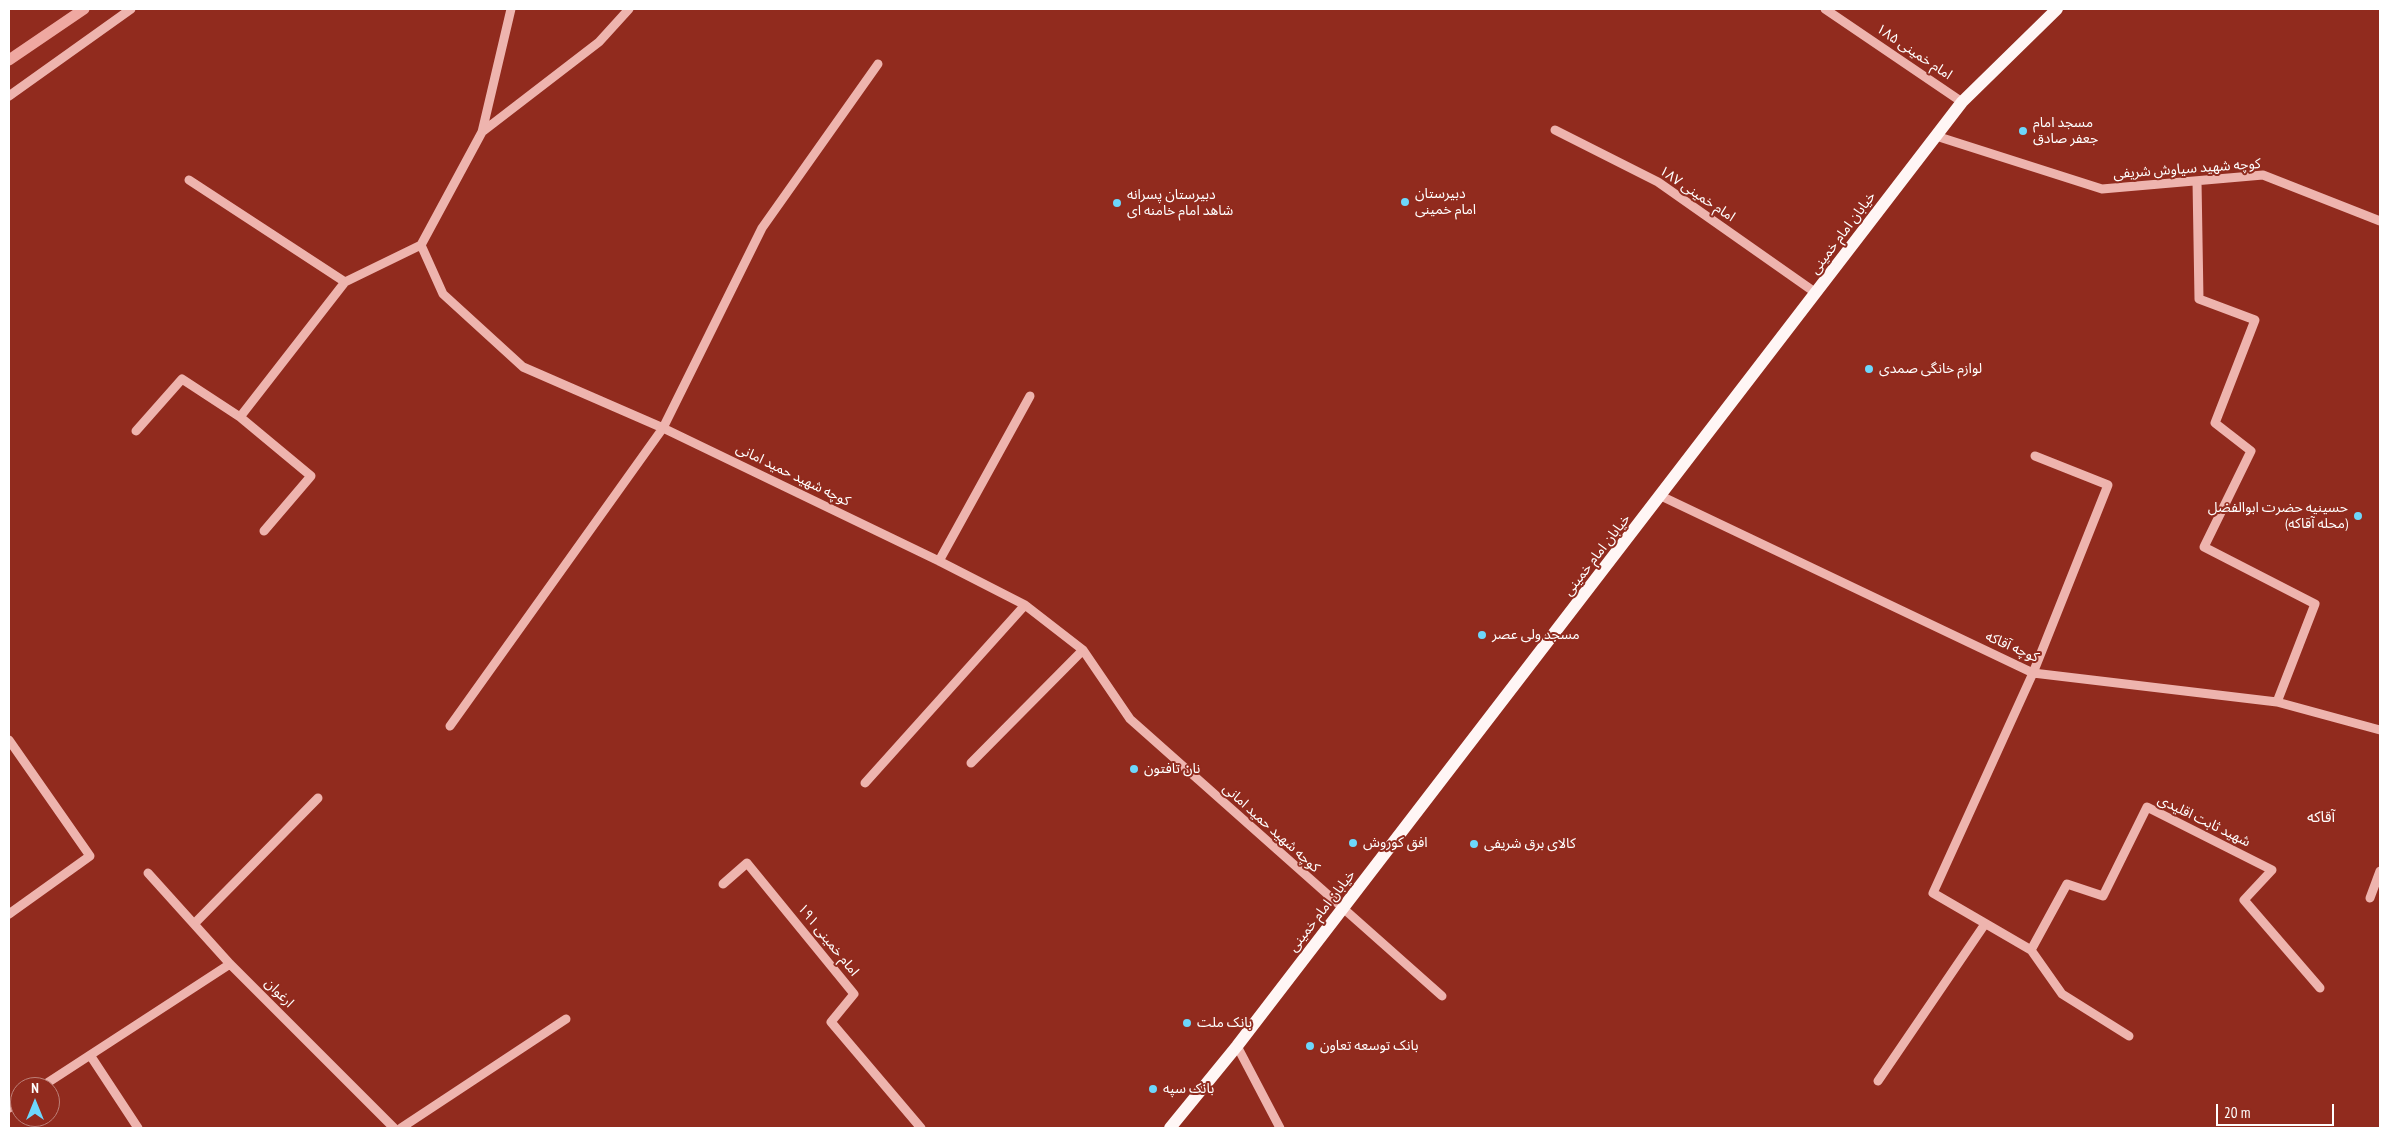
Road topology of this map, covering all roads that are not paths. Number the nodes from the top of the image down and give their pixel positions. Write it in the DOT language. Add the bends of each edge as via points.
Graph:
graph roads {
  1 [pos="131,9"];
  2 [pos="628,9"];
  3 [pos="1825,9"];
  4 [pos="508,10"];
  5 [pos="2053,10"];
  6 [pos="878,64"];
  7 [pos="9,96"];
  8 [pos="1962,102"];
  9 [pos="1555,130"];
  10 [pos="482,132"];
  11 [pos="1936,136"];
  12 [pos="189,180"];
  13 [pos="2197,181"];
  14 [pos="2380,221"];
  15 [pos="421,245"];
  16 [pos="345,282"];
  17 [pos="1816,293"];
  18 [pos="1030,396"];
  19 [pos="240,417"];
  20 [pos="663,428"];
  21 [pos="136,431"];
  22 [pos="2035,456"];
  23 [pos="1661,496"];
  24 [pos="264,531"];
  25 [pos="939,561"];
  26 [pos="1025,605"];
  27 [pos="1083,650"];
  28 [pos="2033,673"];
  29 [pos="2277,702"];
  30 [pos="450,726"];
  31 [pos="2380,730"];
  32 [pos="9,740"];
  33 [pos="971,763"];
  34 [pos="865,783"];
  35 [pos="318,798"];
  36 [pos="2380,872"];
  37 [pos="148,873"];
  38 [pos="724,884"];
  39 [pos="2370,898"];
  40 [pos="1342,910"];
  41 [pos="9,914"];
  42 [pos="194,924"];
  43 [pos="1985,924"];
  44 [pos="2032,950"];
  45 [pos="230,964"];
  46 [pos="2320,988"];
  47 [pos="1442,996"];
  48 [pos="566,1019"];
  49 [pos="2129,1036"];
  50 [pos="1237,1046"];
  51 [pos="90,1055"];
  52 [pos="56,1077"];
  53 [pos="1878,1082"];
  54 [pos="138,1128"];
  55 [pos="394,1128"];
  56 [pos="401,1128"];
  57 [pos="921,1128"];
  58 [pos="1170,1128"];
  59 [pos="1280,1128"];
  1 -- 7 [label="street"];
  2 -- 10 [label="street" via="599,42"];
  3 -- 8 [label="street, امام خمینی ۱۸۵"];
  4 -- 10 [label="street"];
  5 -- 8 [label="main road, خیابان امام خمینی"];
  6 -- 20 [label="street" via="762,228"];
  8 -- 11 [label="main road, خیابان امام خمینی"];
  9 -- 17 [label="street, امام خمینی ۱۸۷" via="1658,182"];
  10 -- 15 [label="street"];
  11 -- 13 [label="street, کوچه شهید سیاوش شریفی" via="2102,189"];
  11 -- 17 [label="main road, خیابان امام خمینی"];
  12 -- 16 [label="street"];
  13 -- 14 [label="street, کوچه شهید سیاوش شریفی" via="2264,175"];
  13 -- 29 [label="street" via="2199,299 2255,320 2215,423 2251,451 2204,547 2315,604"];
  15 -- 16 [label="street"];
  15 -- 20 [label="street, کوچه شهید حمید امانی" via="443,294 523,367"];
  16 -- 19 [label="street"];
  17 -- 23 [label="main road, خیابان امام خمینی"];
  18 -- 25 [label="street"];
  19 -- 21 [label="street" via="182,379"];
  19 -- 24 [label="street" via="310,476"];
  20 -- 25 [label="street, کوچه شهید حمید امانی"];
  20 -- 30 [label="street"];
  22 -- 28 [label="street" via="2108,485"];
  23 -- 28 [label="street, کوچه آقاکه"];
  23 -- 40 [label="main road, خیابان امام خمینی"];
  25 -- 26 [label="street, کوچه شهید حمید امانی"];
  26 -- 27 [label="street, کوچه شهید حمید امانی"];
  26 -- 34 [label="street"];
  27 -- 33 [label="street"];
  27 -- 40 [label="street, کوچه شهید حمید امانی" via="1130,719"];
  28 -- 29 [label="street, کوچه آقاکه"];
  28 -- 43 [label="street" via="1933,893"];
  29 -- 31 [label="street, کوچه آقاکه"];
  32 -- 41 [label="street" via="90,856"];
  35 -- 42 [label="street"];
  36 -- 39 [label="street"];
  37 -- 42 [label="street, ارغوان"];
  38 -- 57 [label="street, امام خمینی ۱۹۱" via="746,863 854,994 831,1022"];
  40 -- 47 [label="street, کوچه شهید حمید امانی"];
  40 -- 50 [label="main road, خیابان امام خمینی"];
  42 -- 45 [label="street, ارغوان"];
  43 -- 44 [label="street"];
  43 -- 53 [label="street"];
  44 -- 46 [label="street, شهید ثابت اقلیدی" via="2067,884 2103,896 2147,807 2272,870 2244,900"];
  44 -- 49 [label="street" via="2062,994"];
  45 -- 51 [label="street"];
  45 -- 55 [label="street, ارغوان"];
  48 -- 56 [label="street"];
  50 -- 58 [label="main road, خیابان امام خمینی"];
  50 -- 59 [label="street"];
  51 -- 52 [label="street"];
  51 -- 54 [label="street"];
}
